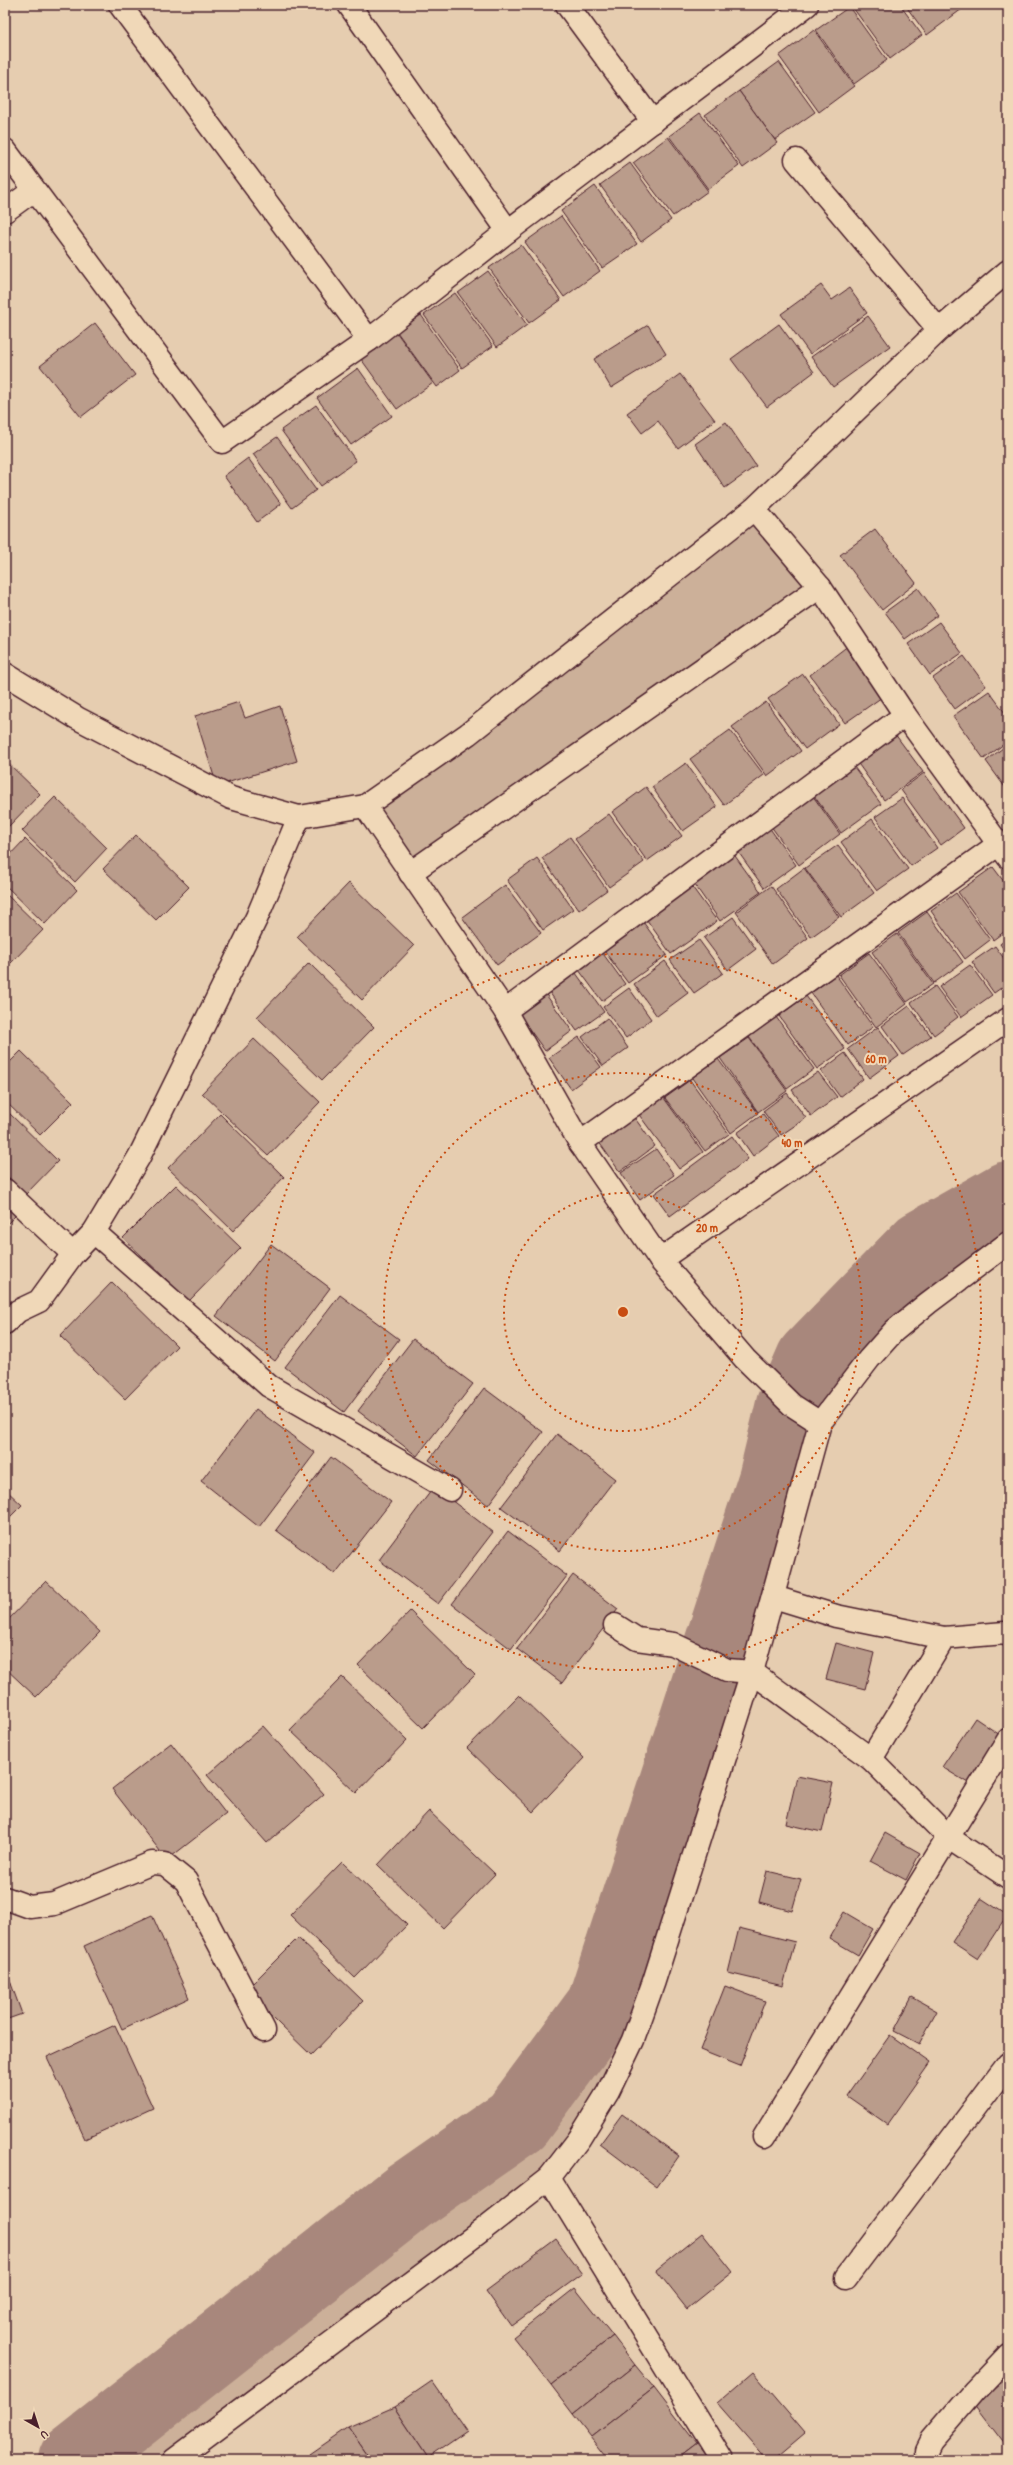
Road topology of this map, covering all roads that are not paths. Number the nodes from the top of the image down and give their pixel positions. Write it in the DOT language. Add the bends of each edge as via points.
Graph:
graph roads {
  1 [pos="120,5"];
  2 [pos="349,5"];
  3 [pos="567,5"];
  4 [pos="797,8"];
  5 [pos="653,122"];
  6 [pos="5,150"];
  7 [pos="796,160"];
  8 [pos="34,190"];
  9 [pos="5,211"];
  10 [pos="508,231"];
  11 [pos="1008,271"];
  12 [pos="939,330"];
  13 [pos="369,340"];
  14 [pos="754,509"];
  15 [pos="820,587"];
  16 [pos="5,674"];
  17 [pos="905,715"];
  18 [pos="365,806"];
  19 [pos="299,817"];
  20 [pos="1004,851"];
  21 [pos="410,873"];
  22 [pos="505,1011"];
  23 [pos="1008,1019"];
  24 [pos="580,1143"];
  25 [pos="5,1190"];
  26 [pos="94,1232"];
  27 [pos="1008,1243"];
  28 [pos="73,1254"];
  29 [pos="660,1260"];
  30 [pos="5,1323"];
  31 [pos="820,1423"];
  32 [pos="450,1490"];
  33 [pos="774,1597"];
  34 [pos="615,1625"];
  35 [pos="1008,1635"];
  36 [pos="944,1638"];
  37 [pos="752,1672"];
  38 [pos="1008,1740"];
  39 [pos="871,1759"];
  40 [pos="949,1838"];
  41 [pos="1008,1877"];
  42 [pos="6,1892"];
  43 [pos="264,2030"];
  44 [pos="1008,2064"];
  45 [pos="764,2137"];
  46 [pos="549,2178"];
  47 [pos="846,2278"];
  48 [pos="1008,2355"];
  49 [pos="174,2460"];
  50 [pos="722,2460"];
  51 [pos="928,2460"];
  1 -- 13 [label="street"];
  2 -- 10 [label="street"];
  3 -- 5 [label="street"];
  4 -- 5 [label="street"];
  5 -- 10 [label="street"];
  6 -- 8 [label="street"];
  7 -- 12 [label="street"];
  8 -- 9 [label="street"];
  8 -- 13 [label="street" via="222,442"];
  10 -- 13 [label="street"];
  11 -- 12 [label="street"];
  12 -- 14 [label="street"];
  14 -- 15 [label="street"];
  14 -- 18 [label="street" via="468,734"];
  15 -- 17 [label="street"];
  15 -- 21 [label="street"];
  16 -- 19 [label="street" via="77,718 231,798"];
  17 -- 20 [label="street"];
  17 -- 22 [label="street"];
  18 -- 19 [label="street"];
  18 -- 21 [label="street"];
  19 -- 26 [label="street" via="257,917 160,1115 139,1157"];
  20 -- 24 [label="street"];
  21 -- 22 [label="street"];
  22 -- 24 [label="street"];
  23 -- 29 [label="street"];
  24 -- 29 [label="street"];
  25 -- 28 [label="street"];
  26 -- 28 [label="street"];
  26 -- 32 [label="street" via="268,1386"];
  27 -- 31 [label="street" via="894,1331"];
  28 -- 30 [label="street" via="39,1301 18,1311"];
  29 -- 31 [label="street" via="745,1359 792,1405"];
  31 -- 33 [label="street"];
  33 -- 36 [label="street" via="836,1616"];
  33 -- 37 [label="street"];
  34 -- 37 [label="street" via="637,1639 673,1644 727,1670"];
  35 -- 36 [label="street" via="1005,1633"];
  36 -- 39 [label="street"];
  37 -- 39 [label="street"];
  37 -- 46 [label="street" via="670,1933 633,2040 608,2092 579,2138"];
  38 -- 40 [label="street"];
  39 -- 40 [label="street"];
  40 -- 41 [label="street"];
  40 -- 45 [label="street"];
  42 -- 43 [label="street" via="30,1907 54,1904 152,1863 165,1864 176,1871 194,1893"];
  44 -- 47 [label="street"];
  46 -- 49 [label="street"];
  46 -- 50 [label="street"];
  48 -- 51 [label="street" via="932,2440 927,2450"];
}
